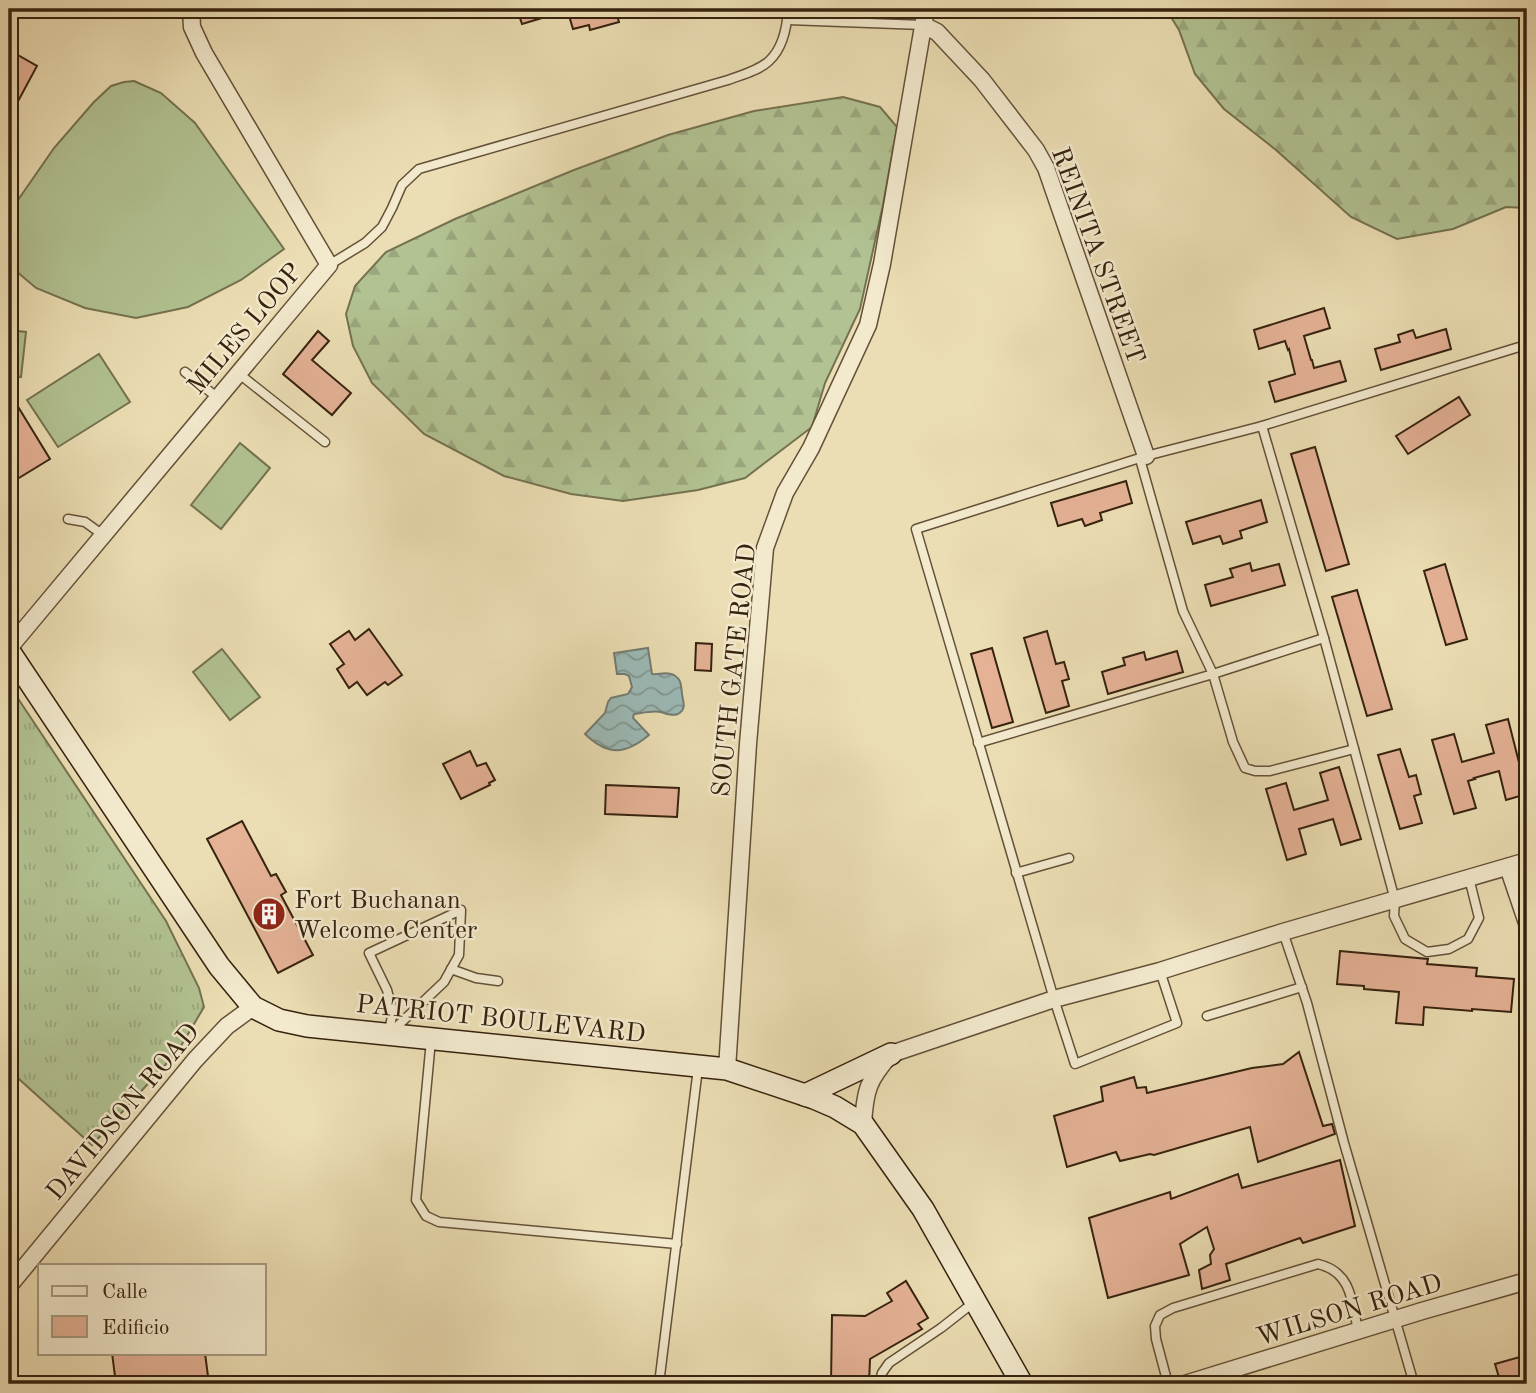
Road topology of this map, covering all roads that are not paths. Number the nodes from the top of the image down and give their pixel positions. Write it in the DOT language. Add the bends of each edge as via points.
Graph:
graph roads {
  1 [pos="191,9"];
  2 [pos="788,9"];
  3 [pos="925,17"];
  4 [pos="788,20"];
  5 [pos="329,265"];
  6 [pos="1527,346"];
  7 [pos="185,372"];
  8 [pos="238,373"];
  9 [pos="218,398"];
  10 [pos="1262,426"];
  11 [pos="325,442"];
  12 [pos="1143,457"];
  13 [pos="68,519"];
  14 [pos="103,535"];
  15 [pos="1324,638"];
  16 [pos="9,650"];
  17 [pos="1213,674"];
  18 [pos="978,743"];
  19 [pos="1354,749"];
  20 [pos="1069,858"];
  21 [pos="1527,861"];
  22 [pos="1508,867"];
  23 [pos="1016,873"];
  24 [pos="1469,878"];
  25 [pos="1395,900"];
  26 [pos="1527,923"];
  27 [pos="1283,932"];
  28 [pos="451,969"];
  29 [pos="1160,971"];
  30 [pos="498,981"];
  31 [pos="1302,987"];
  32 [pos="1054,999"];
  33 [pos="253,1007"];
  34 [pos="1207,1016"];
  35 [pos="388,1035"];
  36 [pos="431,1040"];
  37 [pos="891,1054"];
  38 [pos="698,1065"];
  39 [pos="727,1069"];
  40 [pos="803,1094"];
  41 [pos="863,1125"];
  42 [pos="677,1244"];
  43 [pos="1527,1282"];
  44 [pos="9,1286"];
  45 [pos="975,1301"];
  46 [pos="1395,1319"];
  47 [pos="1358,1331"];
  48 [pos="659,1384"];
  49 [pos="878,1384"];
  50 [pos="1023,1384"];
  51 [pos="1168,1384"];
  52 [pos="1185,1384"];
  53 [pos="1414,1384"];
  1 -- 5 [label="street, MILES LOOP" via="192,27 204,53"];
  2 -- 4 [label="lane"];
  3 -- 4 [label="lane"];
  3 -- 12 [label="street, REINITA STREET" via="982,80 1046,168"];
  3 -- 39 [label="street, SOUTH GATE ROAD" via="868,325 785,493 765,548"];
  4 -- 5 [label="lane" via="770,61 752,71 419,169 402,185 382,227"];
  5 -- 8 [label="street, MILES LOOP"];
  6 -- 10 [label="lane"];
  7 -- 9 [label="lane"];
  8 -- 9 [label="street, MILES LOOP"];
  8 -- 11 [label="lane"];
  9 -- 14 [label="street, MILES LOOP"];
  10 -- 12 [label="lane"];
  10 -- 15 [label="lane"];
  12 -- 17 [label="lane" via="1184,611"];
  12 -- 18 [label="lane" via="916,529"];
  13 -- 14 [label="lane" via="85,522"];
  14 -- 16 [label="street, MILES LOOP"];
  15 -- 17 [label="lane"];
  15 -- 19 [label="lane"];
  16 -- 33 [label="street, PATRIOT BOULEVARD" via="219,966"];
  17 -- 18 [label="lane"];
  17 -- 19 [label="lane" via="1245,768 1270,771"];
  18 -- 23 [label="lane"];
  19 -- 25 [label="lane"];
  20 -- 23 [label="lane"];
  21 -- 22 [label="street"];
  22 -- 24 [label="street"];
  22 -- 26 [label="street"];
  23 -- 32 [label="lane"];
  24 -- 25 [label="street"];
  24 -- 25 [label="lane" via="1479,918 1468,939 1448,949 1427,951 1405,939 1394,916"];
  25 -- 27 [label="street"];
  27 -- 29 [label="street"];
  27 -- 31 [label="lane"];
  28 -- 30 [label="lane"];
  28 -- 35 [label="lane" via="444,982"];
  28 -- 35 [label="lane" via="459,954 461,910 369,953 393,1012"];
  29 -- 32 [label="street"];
  29 -- 32 [label="lane" via="1177,1023 1075,1064"];
  31 -- 34 [label="lane"];
  31 -- 46 [label="lane"];
  32 -- 37 [label="street"];
  33 -- 35 [label="street, PATRIOT BOULEVARD" via="279,1020 307,1026"];
  33 -- 44 [label="street, DAVIDSON ROAD" via="227,1026 195,1060"];
  35 -- 36 [label="street, PATRIOT BOULEVARD"];
  36 -- 38 [label="street, PATRIOT BOULEVARD"];
  36 -- 42 [label="lane" via="416,1200 426,1216 439,1222"];
  37 -- 40 [label="street"];
  37 -- 41 [label="street" via="877,1069 864,1097"];
  38 -- 39 [label="street, PATRIOT BOULEVARD"];
  38 -- 42 [label="lane"];
  39 -- 40 [label="street, PATRIOT BOULEVARD"];
  40 -- 41 [label="street, PATRIOT BOULEVARD"];
  41 -- 45 [label="street, PATRIOT BOULEVARD" via="923,1209"];
  42 -- 48 [label="lane"];
  43 -- 46 [label="street, WILSON ROAD"];
  45 -- 49 [label="lane" via="889,1363"];
  45 -- 50 [label="street, PATRIOT BOULEVARD"];
  46 -- 47 [label="street, WILSON ROAD"];
  46 -- 53 [label="lane"];
  47 -- 51 [label="lane" via="1342,1277 1332,1267 1318,1264 1160,1315 1156,1339"];
  47 -- 52 [label="street, WILSON ROAD"];
}
